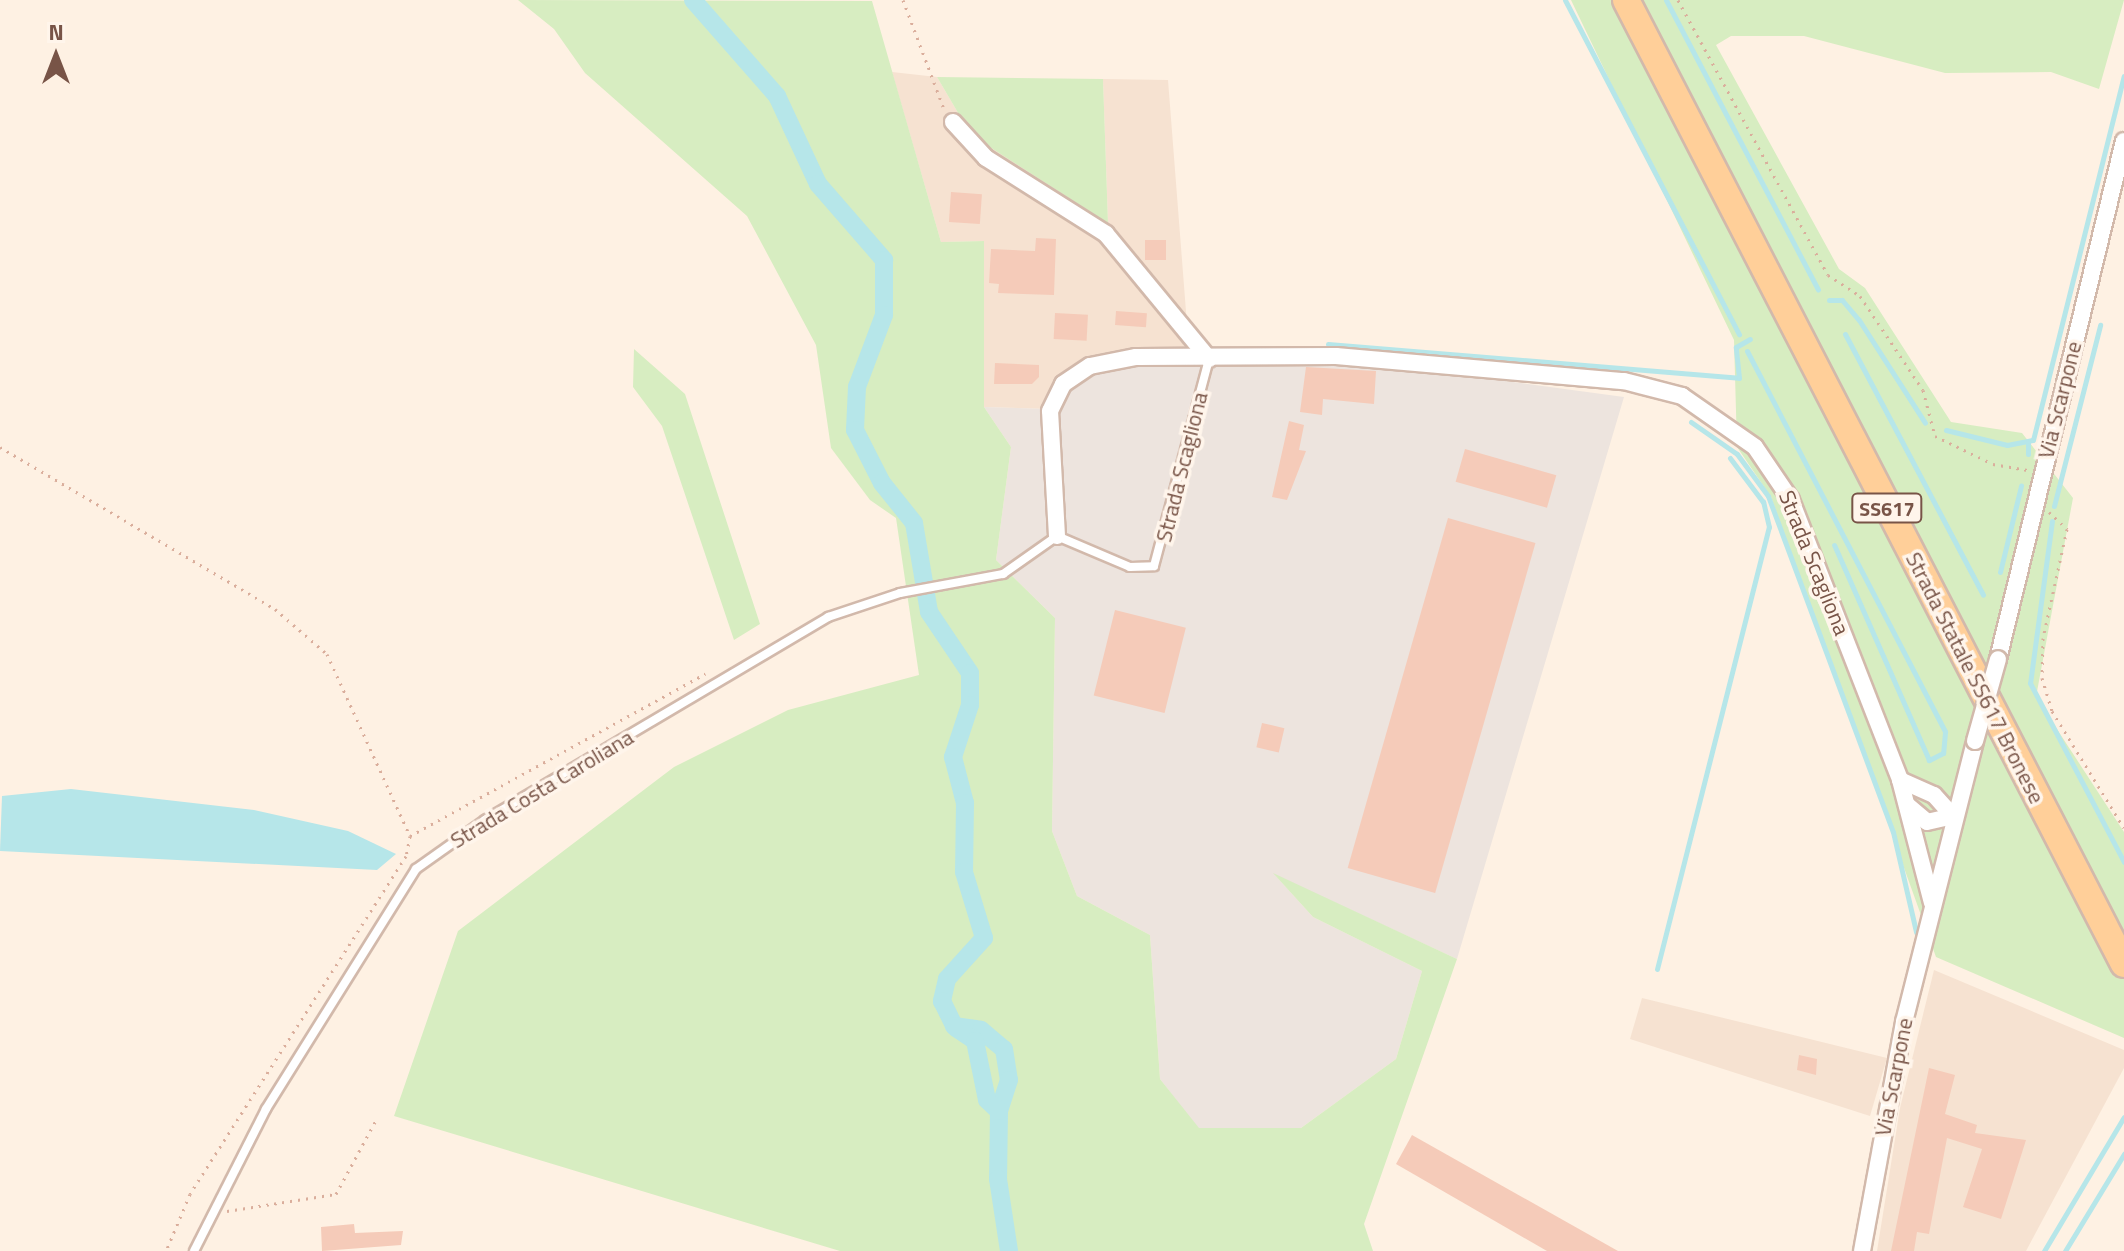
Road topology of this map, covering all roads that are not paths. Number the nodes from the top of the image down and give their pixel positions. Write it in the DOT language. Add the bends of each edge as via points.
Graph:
graph roads {
  1 [pos="1614,0"];
  2 [pos="1626,0"];
  3 [pos="1633,0"];
  4 [pos="1651,50"];
  5 [pos="953,122"];
  6 [pos="2124,141"];
  7 [pos="1209,359"];
  8 [pos="1057,536"];
  9 [pos="1964,779"];
  10 [pos="1900,780"];
  11 [pos="1934,795"];
  12 [pos="1906,803"];
  13 [pos="1953,816"];
  14 [pos="1932,903"];
  15 [pos="2124,964"];
  16 [pos="194,1251"];
  17 [pos="1862,1251"];
  1 -- 4 [label="main road"];
  2 -- 4 [label="main road, SS617"];
  3 -- 4 [label="main road"];
  4 -- 15 [label="main road, Strada Statale SS617 Bronese / SS617"];
  5 -- 7 [label="street" via="986,158 1106,234"];
  6 -- 9 [label="street, Via Scarpone, bridge"];
  7 -- 8 [label="street, Strada Scagliona" via="1136,357 1090,366 1063,384 1048,429"];
  7 -- 8 [label="lane, Strada Scagliona" via="1158,562 1130,567"];
  7 -- 10 [label="street, Strada Scagliona" via="1336,356 1624,381 1706,408 1778,475"];
  8 -- 16 [label="lane, Strada Costa Caroliana" via="1020,565 986,579 900,593 828,617 485,820 416,869 207,1213"];
  9 -- 11 [label="street"];
  9 -- 13 [label="street, Via Scarpone"];
  10 -- 11 [label="street"];
  10 -- 12 [label="street, Strada Scagliona"];
  11 -- 13 [label="street"];
  12 -- 13 [label="street" via="1927,822"];
  12 -- 14 [label="street, Strada Scagliona"];
  13 -- 14 [label="street, Via Scarpone"];
  14 -- 17 [label="street, Via Scarpone"];
}
